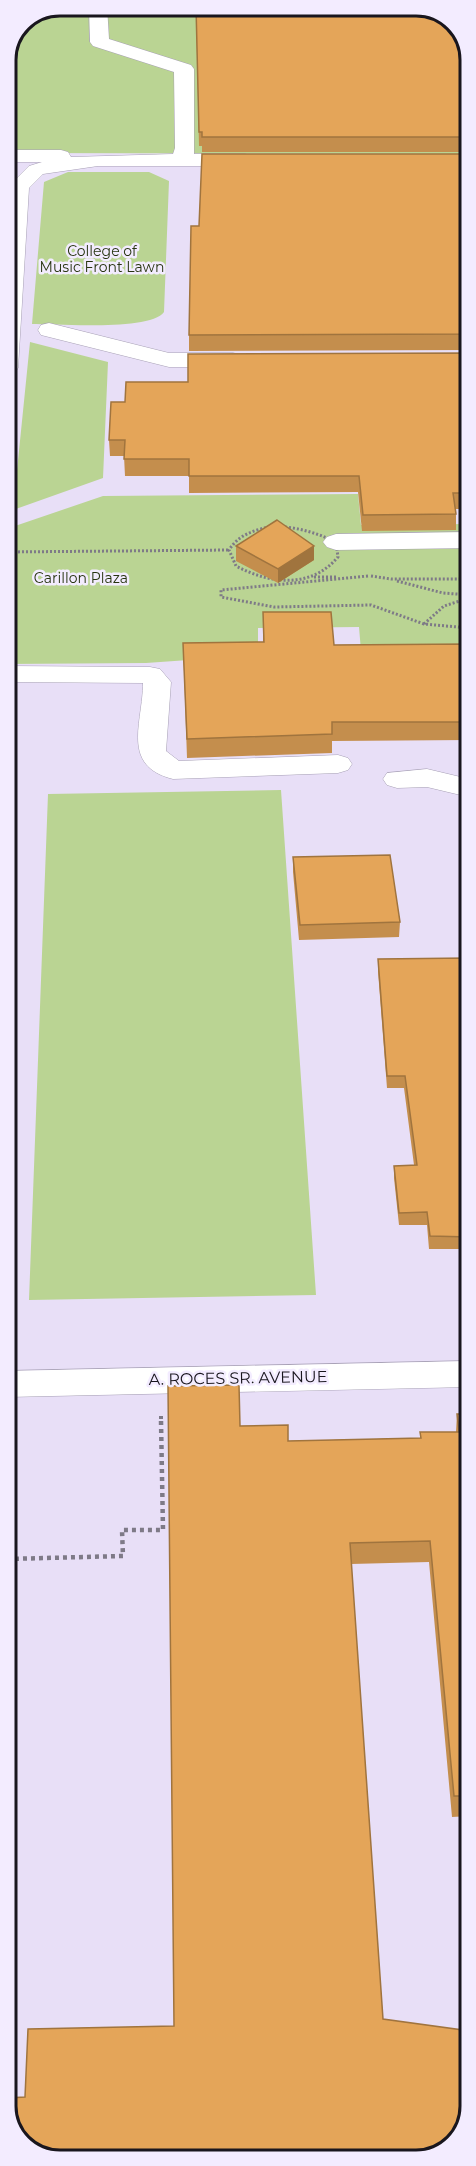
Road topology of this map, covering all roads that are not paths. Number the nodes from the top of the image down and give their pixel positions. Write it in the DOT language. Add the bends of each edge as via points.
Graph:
graph roads {
  1 [pos="99,16"];
  2 [pos="16,156"];
  3 [pos="98,160"];
  4 [pos="182,160"];
  5 [pos="266,160"];
  6 [pos="16,180"];
  7 [pos="49,330"];
  8 [pos="250,360"];
  9 [pos="459,540"];
  10 [pos="336,542"];
  11 [pos="16,674"];
  12 [pos="338,764"];
  13 [pos="397,779"];
  14 [pos="459,786"];
  15 [pos="459,1374"];
  16 [pos="16,1384"];
  1 -- 4 [label="street" via="100,42 184,69"];
  2 -- 3 [label="street" via="79,156"];
  3 -- 4 [label="street"];
  3 -- 6 [label="street" via="41,168"];
  4 -- 5 [label="street"];
  7 -- 8 [label="street" via="169,360"];
  9 -- 10 [label="street"];
  11 -- 12 [label="street" via="150,675 157,682 152,752 173,770"];
  13 -- 14 [label="street" via="427,778"];
  15 -- 16 [label="street, A. ROCES SR. AVENUE"];
}
